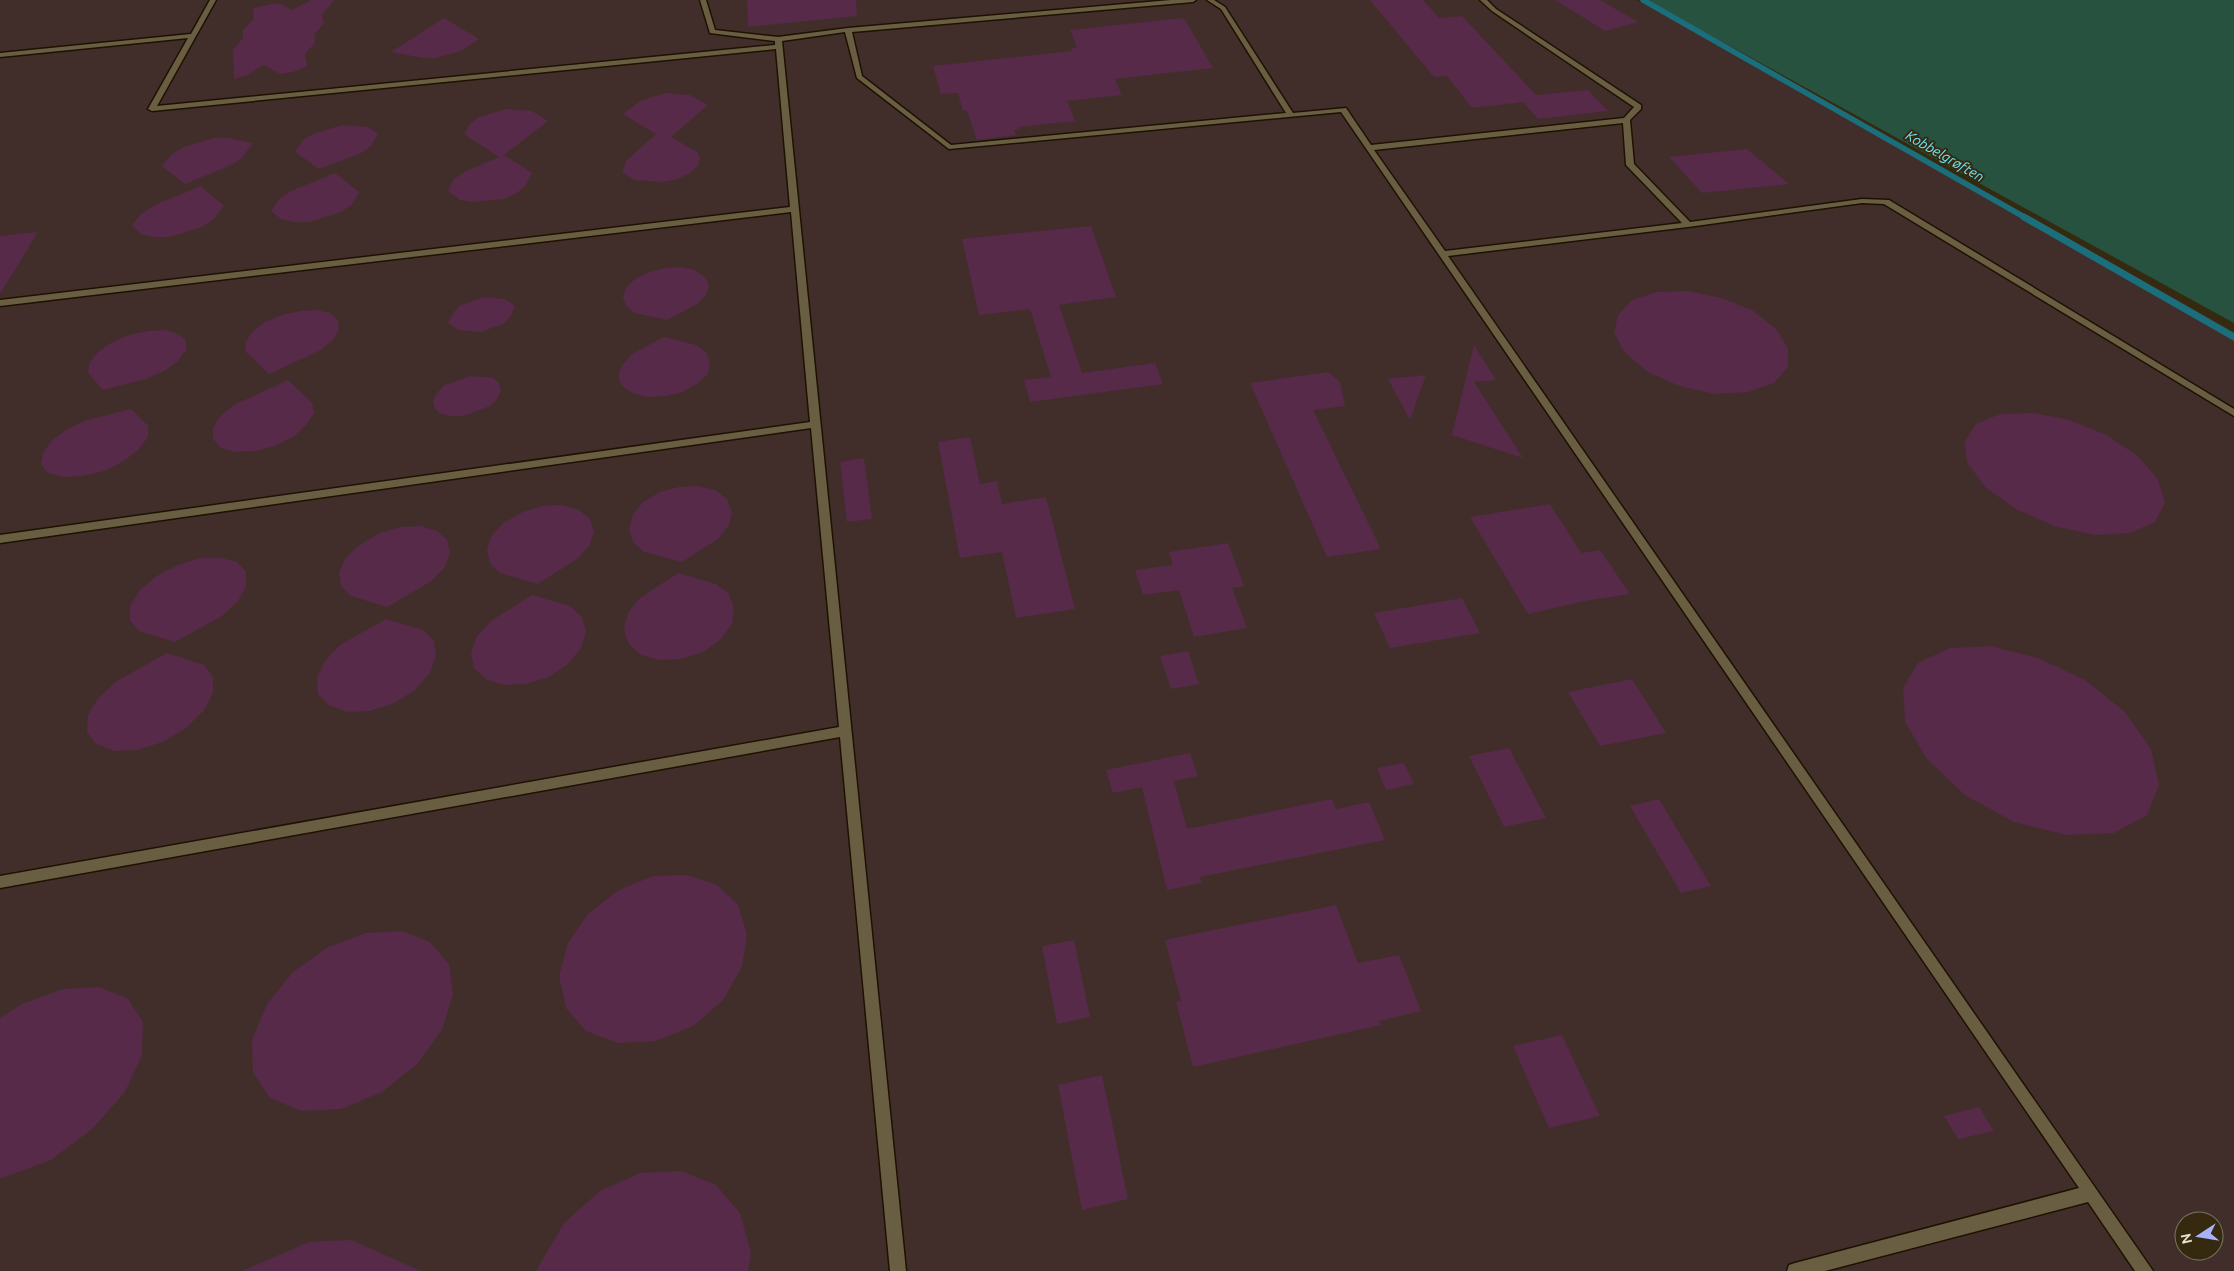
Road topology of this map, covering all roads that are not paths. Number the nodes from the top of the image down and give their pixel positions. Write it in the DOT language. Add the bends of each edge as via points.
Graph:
graph roads {
  1 [pos="213,0"];
  2 [pos="703,0"];
  3 [pos="1192,0"];
  4 [pos="1210,0"];
  5 [pos="1483,0"];
  6 [pos="1109,4"];
  7 [pos="848,30"];
  8 [pos="192,36"];
  9 [pos="778,43"];
  10 [pos="0,54"];
  11 [pos="1291,115"];
  12 [pos="1626,120"];
  13 [pos="1369,148"];
  14 [pos="794,208"];
  15 [pos="1688,225"];
  16 [pos="1442,254"];
  17 [pos="0,303"];
  18 [pos="2234,413"];
  19 [pos="816,424"];
  20 [pos="0,540"];
  21 [pos="845,730"];
  22 [pos="0,882"];
  23 [pos="2091,1193"];
  24 [pos="898,1271"];
  25 [pos="1796,1271"];
  26 [pos="2145,1271"];
  1 -- 8 [label="lane"];
  2 -- 9 [label="lane" via="712,32"];
  3 -- 6 [label="lane"];
  4 -- 11 [label="lane" via="1223,8"];
  5 -- 12 [label="lane" via="1638,107"];
  6 -- 7 [label="lane"];
  7 -- 9 [label="lane"];
  7 -- 11 [label="lane" via="859,77 949,147"];
  8 -- 9 [label="lane" via="152,109"];
  8 -- 10 [label="lane"];
  9 -- 14 [label="lane"];
  11 -- 13 [label="lane" via="1343,110"];
  12 -- 13 [label="lane"];
  12 -- 15 [label="lane" via="1630,165"];
  13 -- 16 [label="lane"];
  14 -- 17 [label="lane"];
  14 -- 19 [label="lane"];
  15 -- 16 [label="lane"];
  15 -- 18 [label="lane" via="1862,201 1886,202"];
  16 -- 23 [label="lane"];
  19 -- 20 [label="lane"];
  19 -- 21 [label="lane"];
  21 -- 22 [label="lane"];
  21 -- 24 [label="lane"];
  23 -- 25 [label="lane"];
  23 -- 26 [label="lane"];
}
